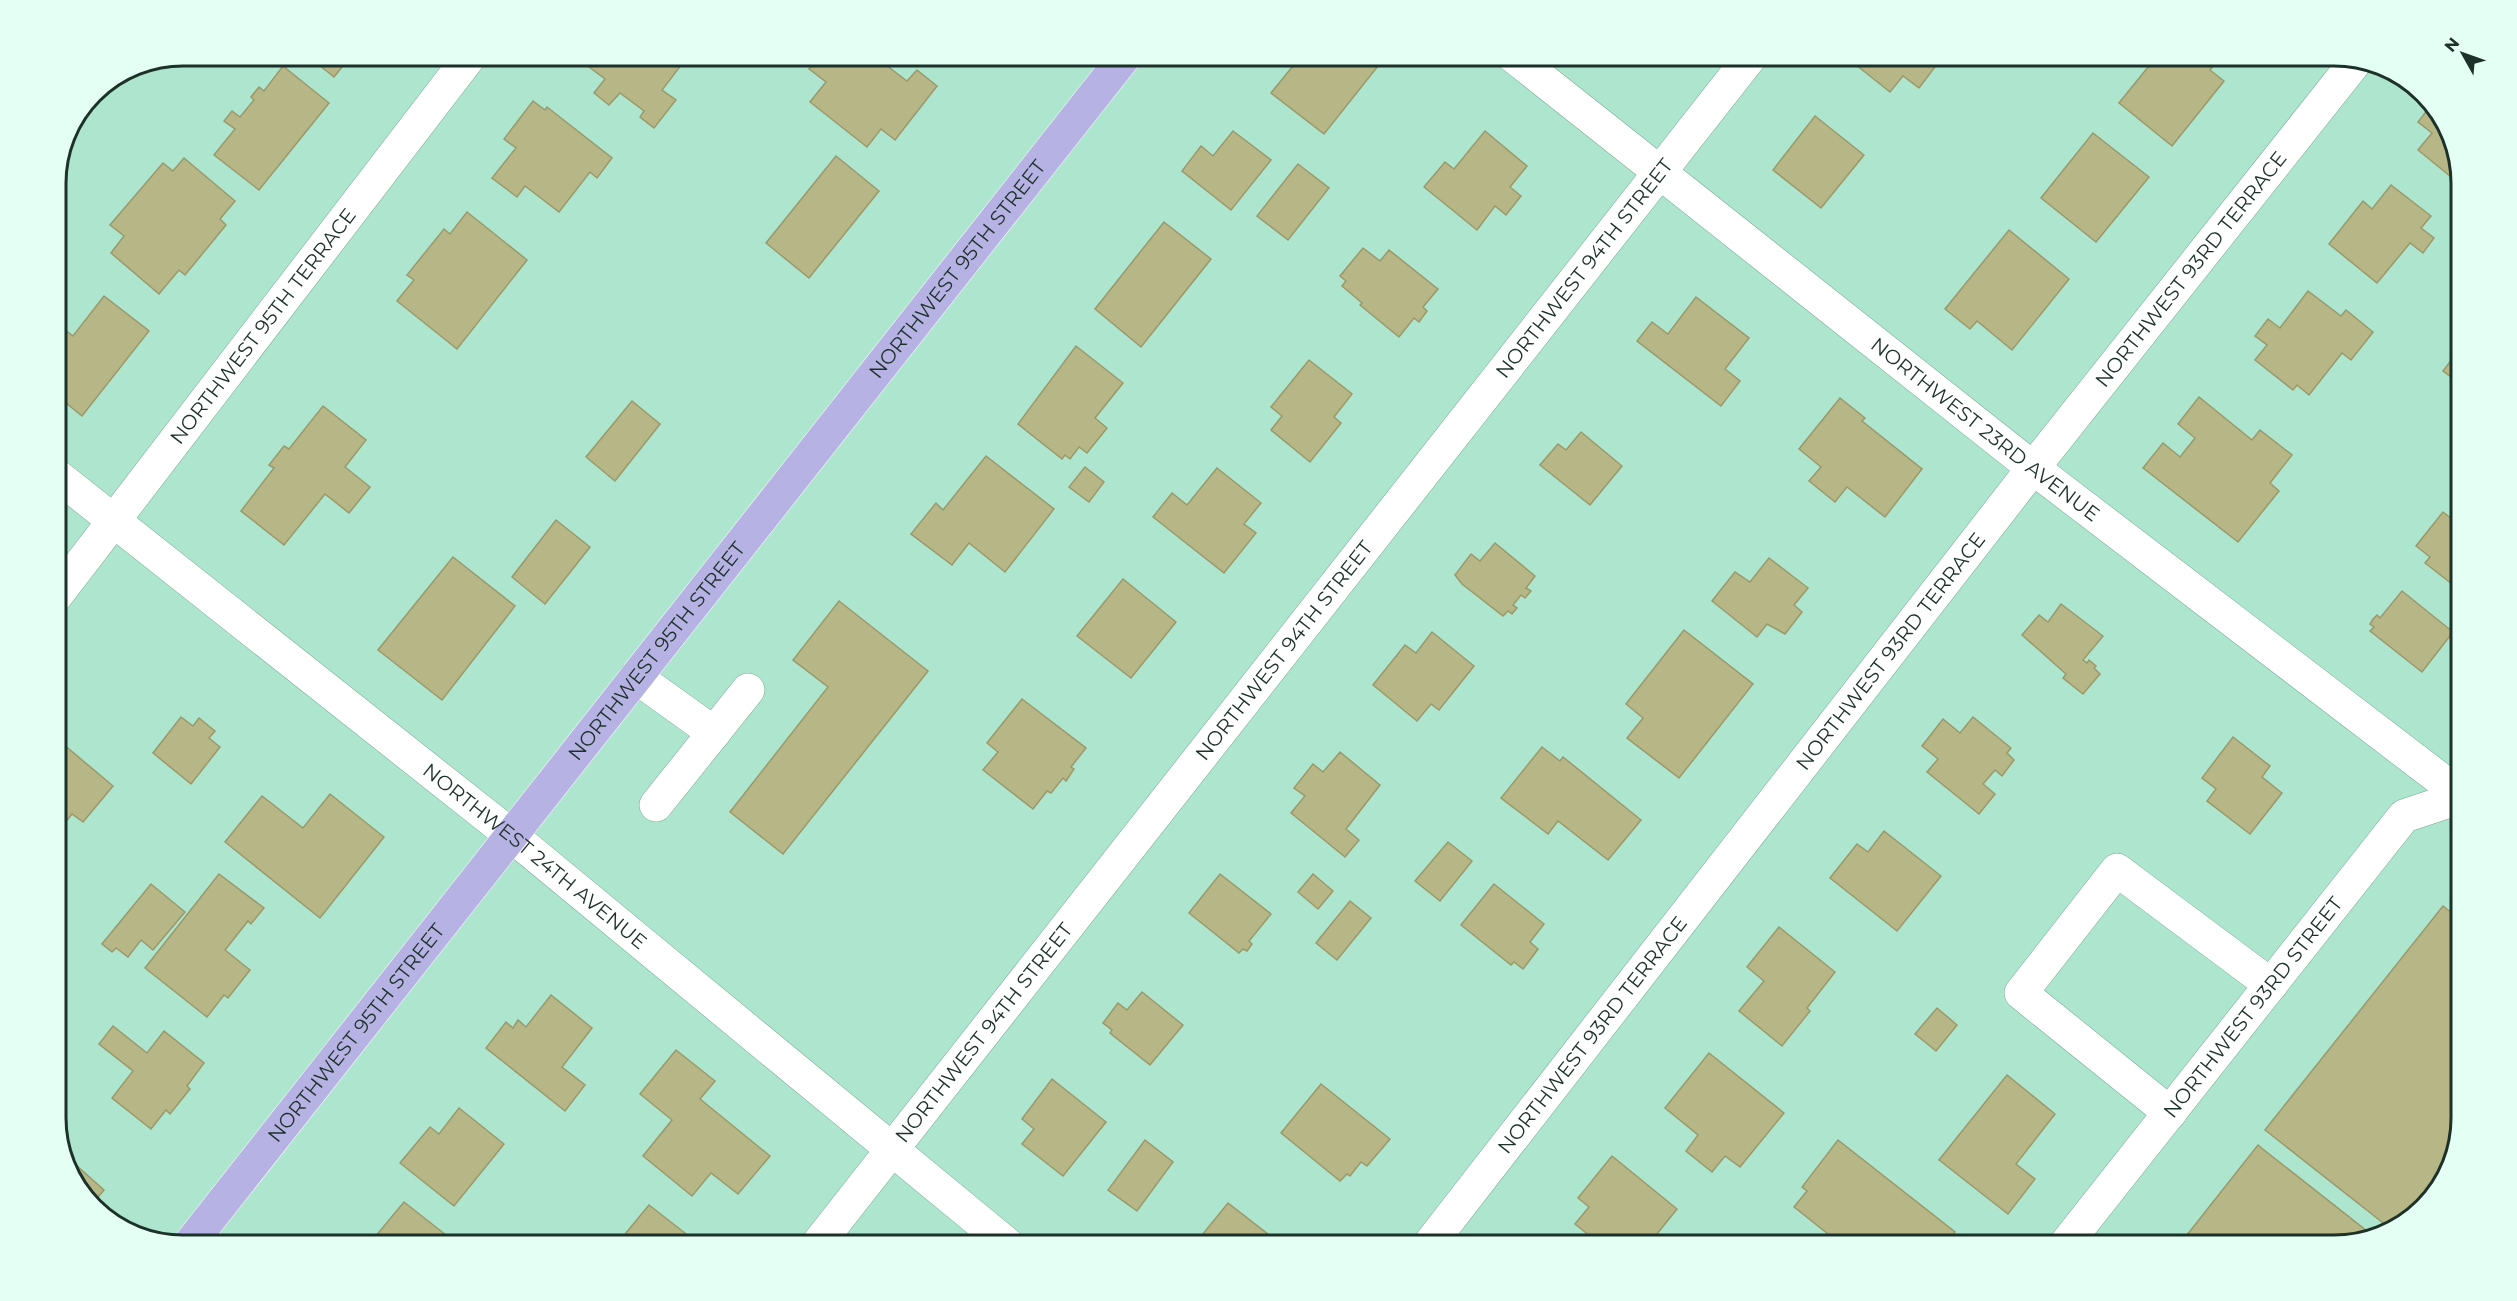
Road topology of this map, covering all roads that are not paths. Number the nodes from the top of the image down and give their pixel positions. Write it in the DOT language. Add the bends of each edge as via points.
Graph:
graph roads {
  1 [pos="462,66"];
  2 [pos="1117,66"];
  3 [pos="1526,66"];
  4 [pos="1743,66"];
  5 [pos="2351,67"];
  6 [pos="1660,171"];
  7 [pos="2033,468"];
  8 [pos="66,483"];
  9 [pos="115,520"];
  10 [pos="66,583"];
  11 [pos="636,678"];
  12 [pos="748,690"];
  13 [pos="714,734"];
  14 [pos="2451,788"];
  15 [pos="2451,800"];
  16 [pos="656,805"];
  17 [pos="512,836"];
  18 [pos="2271,985"];
  19 [pos="2170,1113"];
  20 [pos="891,1151"];
  21 [pos="197,1235"];
  22 [pos="825,1235"];
  23 [pos="996,1235"];
  24 [pos="1437,1235"];
  25 [pos="2073,1235"];
  1 -- 9 [label="street, NORTHWEST 95TH TERRACE"];
  2 -- 11 [label="main road, NORTHWEST 95TH STREET"];
  3 -- 6 [label="street, NORTHWEST 23RD AVENUE"];
  4 -- 6 [label="street, NORTHWEST 94TH STREET"];
  5 -- 7 [label="street, NORTHWEST 93RD TERRACE"];
  6 -- 7 [label="street, NORTHWEST 23RD AVENUE"];
  6 -- 20 [label="street, NORTHWEST 94TH STREET"];
  7 -- 14 [label="street, NORTHWEST 23RD AVENUE"];
  7 -- 24 [label="street, NORTHWEST 93RD TERRACE"];
  8 -- 9 [label="street, NORTHWEST 24TH AVENUE"];
  9 -- 10 [label="street, NORTHWEST 95TH TERRACE"];
  9 -- 17 [label="street, NORTHWEST 24TH AVENUE"];
  11 -- 13 [label="street"];
  11 -- 17 [label="main road, NORTHWEST 95TH STREET"];
  12 -- 13 [label="street"];
  13 -- 16 [label="street"];
  15 -- 18 [label="street, NORTHWEST 93RD STREET" via="2404,816"];
  17 -- 20 [label="street, NORTHWEST 24TH AVENUE"];
  17 -- 21 [label="main road, NORTHWEST 95TH STREET"];
  18 -- 19 [label="street, NORTHWEST 93RD STREET"];
  18 -- 19 [label="street" via="2117,870 2020,993"];
  19 -- 25 [label="street, NORTHWEST 93RD STREET"];
  20 -- 22 [label="street, NORTHWEST 94TH STREET"];
  20 -- 23 [label="street, NORTHWEST 24TH AVENUE"];
}
